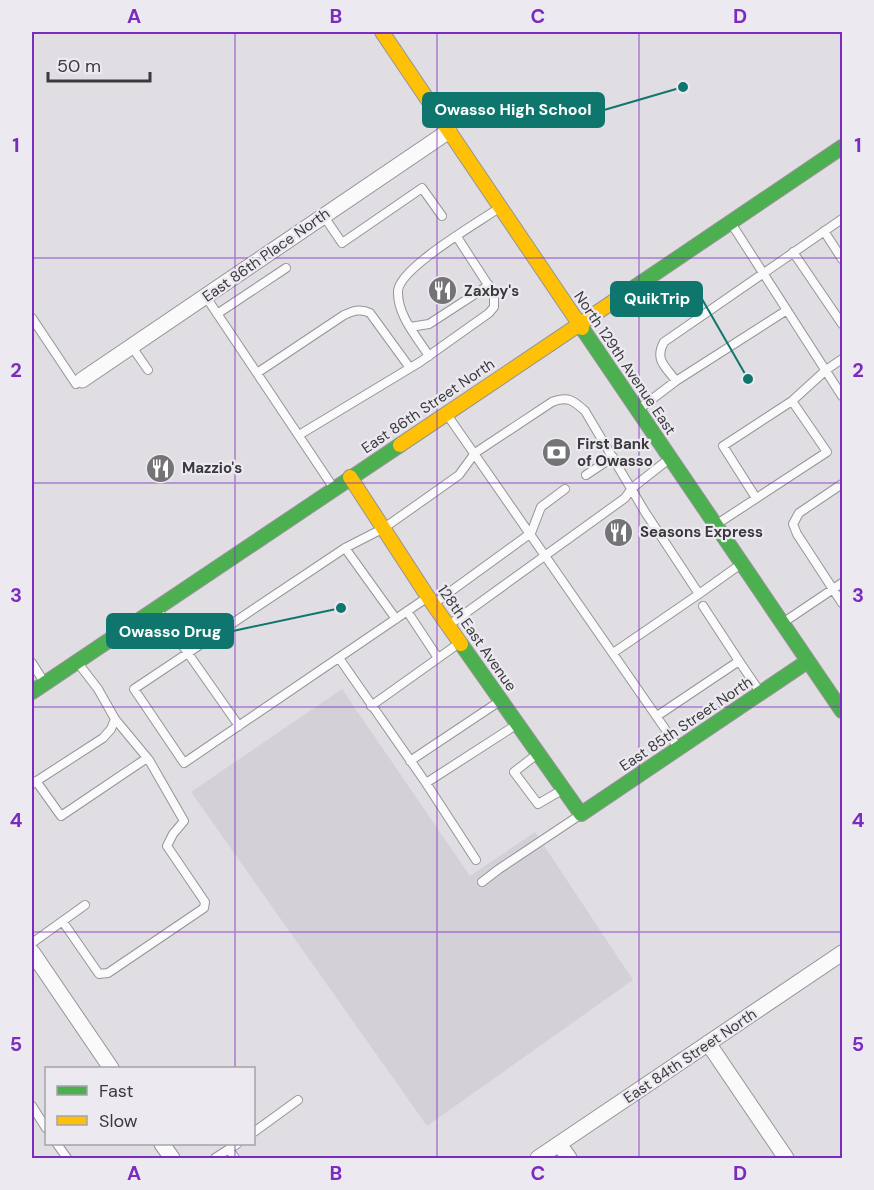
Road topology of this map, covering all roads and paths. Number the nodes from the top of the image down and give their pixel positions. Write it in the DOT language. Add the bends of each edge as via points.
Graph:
graph roads {
  1 [pos="382,32"];
  2 [pos="449,131"];
  3 [pos="843,147"];
  4 [pos="500,207"];
  5 [pos="322,215"];
  6 [pos="442,216"];
  7 [pos="843,219"];
  8 [pos="731,223"];
  9 [pos="824,231"];
  10 [pos="457,237"];
  11 [pos="793,252"];
  12 [pos="843,258"];
  13 [pos="286,268"];
  14 [pos="764,273"];
  15 [pos="489,285"];
  16 [pos="206,297"];
  17 [pos="787,310"];
  18 [pos="217,314"];
  19 [pos="32,318"];
  20 [pos="843,324"];
  21 [pos="579,325"];
  22 [pos="410,327"];
  23 [pos="132,347"];
  24 [pos="429,356"];
  25 [pos="843,359"];
  26 [pos="410,368"];
  27 [pos="148,370"];
  28 [pos="826,370"];
  29 [pos="257,373"];
  30 [pos="676,381"];
  31 [pos="79,382"];
  32 [pos="843,396"];
  33 [pos="792,400"];
  34 [pos="638,410"];
  35 [pos="446,413"];
  36 [pos="299,435"];
  37 [pos="475,453"];
  38 [pos="613,457"];
  39 [pos="670,458"];
  40 [pos="586,475"];
  41 [pos="350,477"];
  42 [pos="843,484"];
  43 [pos="334,488"];
  44 [pos="632,488"];
  45 [pos="566,489"];
  46 [pos="756,498"];
  47 [pos="716,525"];
  48 [pos="384,528"];
  49 [pos="531,533"];
  50 [pos="345,548"];
  51 [pos="545,554"];
  52 [pos="742,563"];
  53 [pos="843,583"];
  54 [pos="833,589"];
  55 [pos="699,594"];
  56 [pos="430,600"];
  57 [pos="843,603"];
  58 [pos="703,606"];
  59 [pos="156,608"];
  60 [pos="407,611"];
  61 [pos="396,619"];
  62 [pos="782,622"];
  63 [pos="448,626"];
  64 [pos="460,642"];
  65 [pos="188,653"];
  66 [pos="614,653"];
  67 [pos="339,658"];
  68 [pos="438,658"];
  69 [pos="78,661"];
  70 [pos="739,661"];
  71 [pos="808,661"];
  72 [pos="32,663"];
  73 [pos="45,683"];
  74 [pos="32,692"];
  75 [pos="761,693"];
  76 [pos="501,700"];
  77 [pos="371,706"];
  78 [pos="843,711"];
  79 [pos="657,716"];
  80 [pos="115,719"];
  81 [pos="517,724"];
  82 [pos="239,726"];
  83 [pos="678,748"];
  84 [pos="538,753"];
  85 [pos="147,758"];
  86 [pos="410,760"];
  87 [pos="34,783"];
  88 [pos="426,783"];
  89 [pos="563,789"];
  90 [pos="581,814"];
  91 [pos="476,860"];
  92 [pos="482,882"];
  93 [pos="85,905"];
  94 [pos="63,922"];
  95 [pos="32,943"];
  96 [pos="32,952"];
  97 [pos="843,953"];
  98 [pos="36,969"];
  99 [pos="708,1043"];
  100 [pos="110,1067"];
  101 [pos="298,1100"];
  102 [pos="32,1106"];
  103 [pos="45,1126"];
  104 [pos="255,1131"];
  105 [pos="559,1144"];
  106 [pos="58,1145"];
  107 [pos="163,1145"];
  108 [pos="234,1145"];
  109 [pos="229,1149"];
  110 [pos="67,1158"];
  111 [pos="172,1158"];
  112 [pos="215,1158"];
  113 [pos="235,1158"];
  114 [pos="537,1158"];
  115 [pos="569,1158"];
  116 [pos="786,1158"];
  1 -- 2 [label="main road, North 129th Avenue East"];
  2 -- 4 [label="main road, North 129th Avenue East"];
  2 -- 5 [label="street, East 86th Place North"];
  3 -- 8 [label="main road, East 86th Street North"];
  4 -- 10 [label="lane"];
  4 -- 21 [label="main road, North 129th Avenue East"];
  5 -- 6 [label="lane" via="342,243 422,188"];
  5 -- 16 [label="street, East 86th Place North"];
  7 -- 9 [label="lane"];
  8 -- 14 [label="lane"];
  8 -- 21 [label="main road, East 86th Street North"];
  9 -- 11 [label="lane"];
  9 -- 12 [label="lane"];
  10 -- 15 [label="lane"];
  10 -- 22 [label="lane" via="401,279 399,304"];
  11 -- 14 [label="lane"];
  11 -- 20 [label="lane"];
  13 -- 18 [label="lane"];
  14 -- 17 [label="lane"];
  14 -- 30 [label="lane" via="664,342 660,358"];
  15 -- 22 [label="lane" via="429,324"];
  15 -- 24 [label="lane" via="495,301 489,313"];
  16 -- 18 [label="lane"];
  16 -- 23 [label="street, East 86th Place North"];
  17 -- 28 [label="lane"];
  17 -- 30 [label="lane"];
  18 -- 29 [label="lane"];
  19 -- 31 [label="lane"];
  21 -- 34 [label="main road, North 129th Avenue East"];
  21 -- 35 [label="main road, East 86th Street North"];
  22 -- 24 [label="lane"];
  23 -- 27 [label="lane"];
  23 -- 31 [label="street, East 86th Place North"];
  24 -- 26 [label="lane"];
  25 -- 28 [label="lane"];
  26 -- 29 [label="lane" via="370,313 354,310"];
  26 -- 36 [label="lane"];
  28 -- 32 [label="lane"];
  28 -- 33 [label="lane"];
  29 -- 36 [label="lane"];
  30 -- 34 [label="lane"];
  33 -- 46 [label="lane" via="723,446"];
  33 -- 46 [label="lane" via="827,452"];
  34 -- 39 [label="main road, North 129th Avenue East"];
  35 -- 37 [label="lane"];
  35 -- 41 [label="main road, East 86th Street North"];
  36 -- 43 [label="lane"];
  37 -- 38 [label="lane" via="562,398 570,399 585,411"];
  37 -- 48 [label="lane" via="459,475"];
  37 -- 49 [label="lane"];
  38 -- 40 [label="lane"];
  38 -- 44 [label="lane"];
  39 -- 44 [label="lane"];
  39 -- 47 [label="main road, North 129th Avenue East"];
  41 -- 43 [label="main road, East 86th Street North"];
  41 -- 48 [label="main road, 128th East Avenue"];
  42 -- 54 [label="lane" via="799,513 793,524"];
  43 -- 59 [label="main road, East 86th Street North"];
  44 -- 51 [label="lane" via="625,498"];
  44 -- 55 [label="lane"];
  45 -- 49 [label="lane" via="541,507"];
  46 -- 47 [label="lane"];
  47 -- 52 [label="main road, North 129th Avenue East"];
  48 -- 50 [label="lane"];
  48 -- 56 [label="main road, 128th East Avenue"];
  49 -- 51 [label="lane"];
  49 -- 56 [label="lane"];
  50 -- 61 [label="lane"];
  50 -- 65 [label="lane"];
  51 -- 63 [label="lane"];
  51 -- 66 [label="lane"];
  52 -- 55 [label="lane"];
  52 -- 62 [label="main road, North 129th Avenue East"];
  53 -- 54 [label="lane"];
  54 -- 57 [label="lane"];
  54 -- 62 [label="lane"];
  55 -- 66 [label="lane"];
  56 -- 60 [label="lane"];
  56 -- 63 [label="main road, 128th East Avenue"];
  58 -- 70 [label="lane"];
  59 -- 65 [label="lane"];
  59 -- 69 [label="main road, East 86th Street North"];
  60 -- 61 [label="lane"];
  60 -- 68 [label="lane"];
  61 -- 67 [label="lane"];
  62 -- 71 [label="main road, North 129th Avenue East"];
  63 -- 64 [label="main road, 128th East Avenue"];
  64 -- 68 [label="lane"];
  64 -- 76 [label="main road, 128th East Avenue"];
  65 -- 82 [label="lane"];
  65 -- 82 [label="lane" via="134,689 184,763"];
  66 -- 79 [label="lane"];
  67 -- 77 [label="lane"];
  67 -- 82 [label="lane"];
  68 -- 77 [label="lane"];
  69 -- 73 [label="main road, East 86th Street North"];
  69 -- 80 [label="lane"];
  70 -- 75 [label="lane"];
  70 -- 79 [label="lane"];
  71 -- 75 [label="main road, East 85th Street North"];
  71 -- 78 [label="main road, North 129th Avenue East"];
  72 -- 73 [label="lane"];
  73 -- 74 [label="main road, East 86th Street North"];
  75 -- 83 [label="main road, East 85th Street North"];
  76 -- 81 [label="main road, 128th East Avenue"];
  76 -- 86 [label="lane"];
  77 -- 86 [label="lane"];
  79 -- 83 [label="lane"];
  80 -- 85 [label="lane"];
  80 -- 87 [label="lane" via="103,738"];
  81 -- 84 [label="main road, 128th East Avenue"];
  81 -- 88 [label="lane"];
  83 -- 90 [label="main road, East 85th Street North"];
  84 -- 89 [label="main road, 128th East Avenue"];
  84 -- 89 [label="lane" via="514,772 537,804"];
  85 -- 87 [label="lane" via="61,816"];
  85 -- 94 [label="lane" via="184,821 167,846 205,903 204,908 108,973 99,974"];
  86 -- 88 [label="lane"];
  88 -- 91 [label="lane"];
  89 -- 90 [label="main road, 128th East Avenue"];
  90 -- 92 [label="lane"];
  93 -- 94 [label="lane"];
  94 -- 95 [label="lane"];
  96 -- 98 [label="street"];
  97 -- 99 [label="street, East 84th Street North"];
  98 -- 100 [label="street"];
  99 -- 105 [label="street, East 84th Street North"];
  99 -- 116 [label="street"];
  101 -- 104 [label="lane"];
  102 -- 103 [label="lane"];
  105 -- 114 [label="street, East 84th Street North"];
  105 -- 115 [label="street"];
  106 -- 110 [label="lane"];
  107 -- 111 [label="street"];
  108 -- 109 [label="lane"];
  109 -- 112 [label="lane"];
  109 -- 113 [label="lane"];
}
